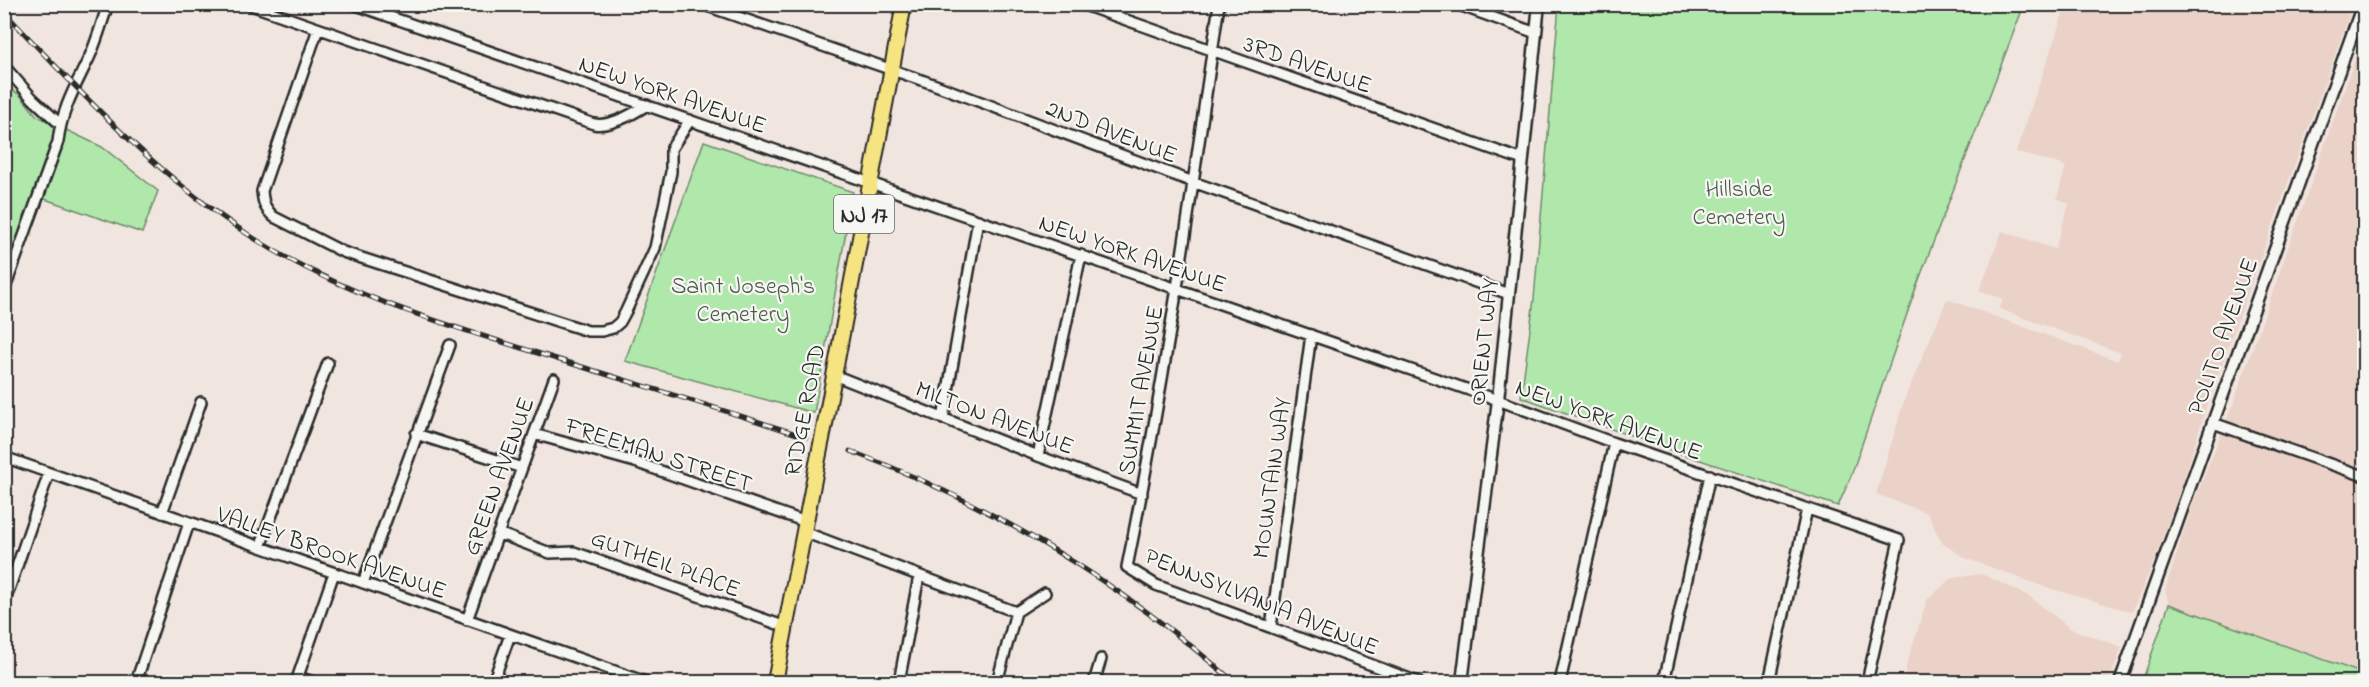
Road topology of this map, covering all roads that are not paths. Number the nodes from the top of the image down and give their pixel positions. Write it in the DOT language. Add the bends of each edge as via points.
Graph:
graph roads {
  1 [pos="108,4"];
  2 [pos="248,4"];
  3 [pos="352,4"];
  4 [pos="701,4"];
  5 [pos="904,4"];
  6 [pos="1081,4"];
  7 [pos="1219,4"];
  8 [pos="1456,4"];
  9 [pos="1539,4"];
  10 [pos="2363,4"];
  11 [pos="318,29"];
  12 [pos="1536,33"];
  13 [pos="1213,51"];
  14 [pos="4,66"];
  15 [pos="892,70"];
  16 [pos="647,105"];
  17 [pos="690,120"];
  18 [pos="60,124"];
  19 [pos="1523,160"];
  20 [pos="870,182"];
  21 [pos="1193,182"];
  22 [pos="978,220"];
  23 [pos="1081,255"];
  24 [pos="1177,289"];
  25 [pos="4,291"];
  26 [pos="1509,294"];
  27 [pos="1311,335"];
  28 [pos="450,345"];
  29 [pos="328,363"];
  30 [pos="834,375"];
  31 [pos="554,379"];
  32 [pos="1498,400"];
  33 [pos="201,402"];
  34 [pos="943,418"];
  35 [pos="2213,423"];
  36 [pos="416,434"];
  37 [pos="534,434"];
  38 [pos="1614,444"];
  39 [pos="1038,456"];
  40 [pos="4,457"];
  41 [pos="522,468"];
  42 [pos="49,473"];
  43 [pos="1710,476"];
  44 [pos="2364,476"];
  45 [pos="1142,494"];
  46 [pos="1807,508"];
  47 [pos="162,513"];
  48 [pos="189,522"];
  49 [pos="805,527"];
  50 [pos="498,534"];
  51 [pos="260,547"];
  52 [pos="1127,567"];
  53 [pos="334,573"];
  54 [pos="919,576"];
  55 [pos="363,583"];
  56 [pos="1045,593"];
  57 [pos="4,604"];
  58 [pos="1016,612"];
  59 [pos="467,620"];
  60 [pos="786,627"];
  61 [pos="1271,627"];
  62 [pos="510,635"];
  63 [pos="1101,659"];
  64 [pos="297,680"];
  65 [pos="136,682"];
  66 [pos="314,682"];
  67 [pos="494,682"];
  68 [pos="643,682"];
  69 [pos="775,682"];
  70 [pos="899,682"];
  71 [pos="997,682"];
  72 [pos="1095,682"];
  73 [pos="1418,682"];
  74 [pos="1462,682"];
  75 [pos="1560,682"];
  76 [pos="1664,682"];
  77 [pos="1769,682"];
  78 [pos="1867,682"];
  79 [pos="2120,682"];
  1 -- 18 [label="street"];
  2 -- 11 [label="street"];
  3 -- 16 [label="street, NEW YORK AVENUE"];
  4 -- 15 [label="street, 2ND AVENUE"];
  5 -- 15 [label="main road, RIDGE ROAD / NJ 17"];
  6 -- 13 [label="street, 3RD AVENUE"];
  7 -- 13 [label="street, SUMMIT AVENUE"];
  8 -- 12 [label="street"];
  9 -- 12 [label="street, ORIENT WAY"];
  10 -- 35 [label="street, POLITO AVENUE"];
  11 -- 16 [label="street" via="594,124"];
  11 -- 17 [label="street" via="262,191 266,210 344,252 588,332 613,327 626,311 655,248 668,188 671,148"];
  12 -- 19 [label="street, ORIENT WAY"];
  13 -- 19 [label="street, 3RD AVENUE"];
  13 -- 21 [label="street, SUMMIT AVENUE"];
  14 -- 18 [label="street"];
  15 -- 20 [label="main road, RIDGE ROAD / NJ 17"];
  15 -- 21 [label="street, 2ND AVENUE"];
  16 -- 17 [label="street, NEW YORK AVENUE"];
  17 -- 20 [label="street, NEW YORK AVENUE"];
  18 -- 25 [label="street" via="58,142"];
  19 -- 26 [label="street, ORIENT WAY"];
  20 -- 22 [label="street, NEW YORK AVENUE"];
  20 -- 30 [label="main road, RIDGE ROAD / NJ 17"];
  21 -- 24 [label="street, SUMMIT AVENUE"];
  21 -- 26 [label="street, 2ND AVENUE"];
  22 -- 23 [label="street, NEW YORK AVENUE"];
  22 -- 34 [label="street"];
  23 -- 24 [label="street, NEW YORK AVENUE"];
  23 -- 39 [label="street"];
  24 -- 27 [label="street, NEW YORK AVENUE"];
  24 -- 45 [label="street, SUMMIT AVENUE"];
  26 -- 32 [label="street, ORIENT WAY"];
  27 -- 32 [label="street, NEW YORK AVENUE"];
  27 -- 61 [label="street, MOUNTAIN WAY"];
  28 -- 36 [label="street"];
  29 -- 51 [label="street"];
  30 -- 34 [label="street, MILTON AVENUE"];
  30 -- 49 [label="main road, RIDGE ROAD / NJ 17, bridge"];
  31 -- 37 [label="street, GREEN AVENUE"];
  32 -- 38 [label="street, NEW YORK AVENUE"];
  32 -- 74 [label="street, ORIENT WAY"];
  33 -- 47 [label="street"];
  34 -- 39 [label="street, MILTON AVENUE"];
  35 -- 44 [label="street"];
  35 -- 79 [label="street, POLITO AVENUE"];
  36 -- 41 [label="street"];
  36 -- 55 [label="street"];
  37 -- 41 [label="street, GREEN AVENUE"];
  37 -- 49 [label="street, FREEMAN STREET" via="635,462"];
  38 -- 43 [label="street, NEW YORK AVENUE"];
  38 -- 75 [label="street"];
  39 -- 45 [label="street, MILTON AVENUE"];
  40 -- 42 [label="street, VALLEY BROOK AVENUE"];
  41 -- 50 [label="street, GREEN AVENUE"];
  42 -- 47 [label="street, VALLEY BROOK AVENUE"];
  42 -- 57 [label="street"];
  43 -- 46 [label="street, NEW YORK AVENUE"];
  43 -- 76 [label="street"];
  45 -- 52 [label="street, SUMMIT AVENUE"];
  46 -- 77 [label="street"];
  46 -- 78 [label="street, NEW YORK AVENUE" via="1899,540"];
  47 -- 48 [label="street, VALLEY BROOK AVENUE"];
  48 -- 51 [label="street, VALLEY BROOK AVENUE"];
  48 -- 65 [label="street"];
  49 -- 54 [label="street, FREEMAN STREET"];
  49 -- 60 [label="main road, RIDGE ROAD / NJ 17"];
  50 -- 59 [label="street, GREEN AVENUE"];
  50 -- 60 [label="street, GUTHEIL PLACE" via="550,553 574,552"];
  51 -- 53 [label="street, VALLEY BROOK AVENUE"];
  52 -- 61 [label="street, PENNSYLVANIA AVENUE" via="1156,585"];
  53 -- 55 [label="street, VALLEY BROOK AVENUE"];
  53 -- 64 [label="street"];
  54 -- 58 [label="street, FREEMAN STREET"];
  54 -- 70 [label="street"];
  55 -- 59 [label="street, VALLEY BROOK AVENUE"];
  56 -- 58 [label="street"];
  58 -- 71 [label="street"];
  59 -- 62 [label="street, VALLEY BROOK AVENUE"];
  60 -- 69 [label="main road, RIDGE ROAD / NJ 17"];
  61 -- 73 [label="street, PENNSYLVANIA AVENUE"];
  62 -- 67 [label="street"];
  62 -- 68 [label="street, VALLEY BROOK AVENUE"];
  63 -- 72 [label="street"];
  64 -- 66 [label="street"];
}
